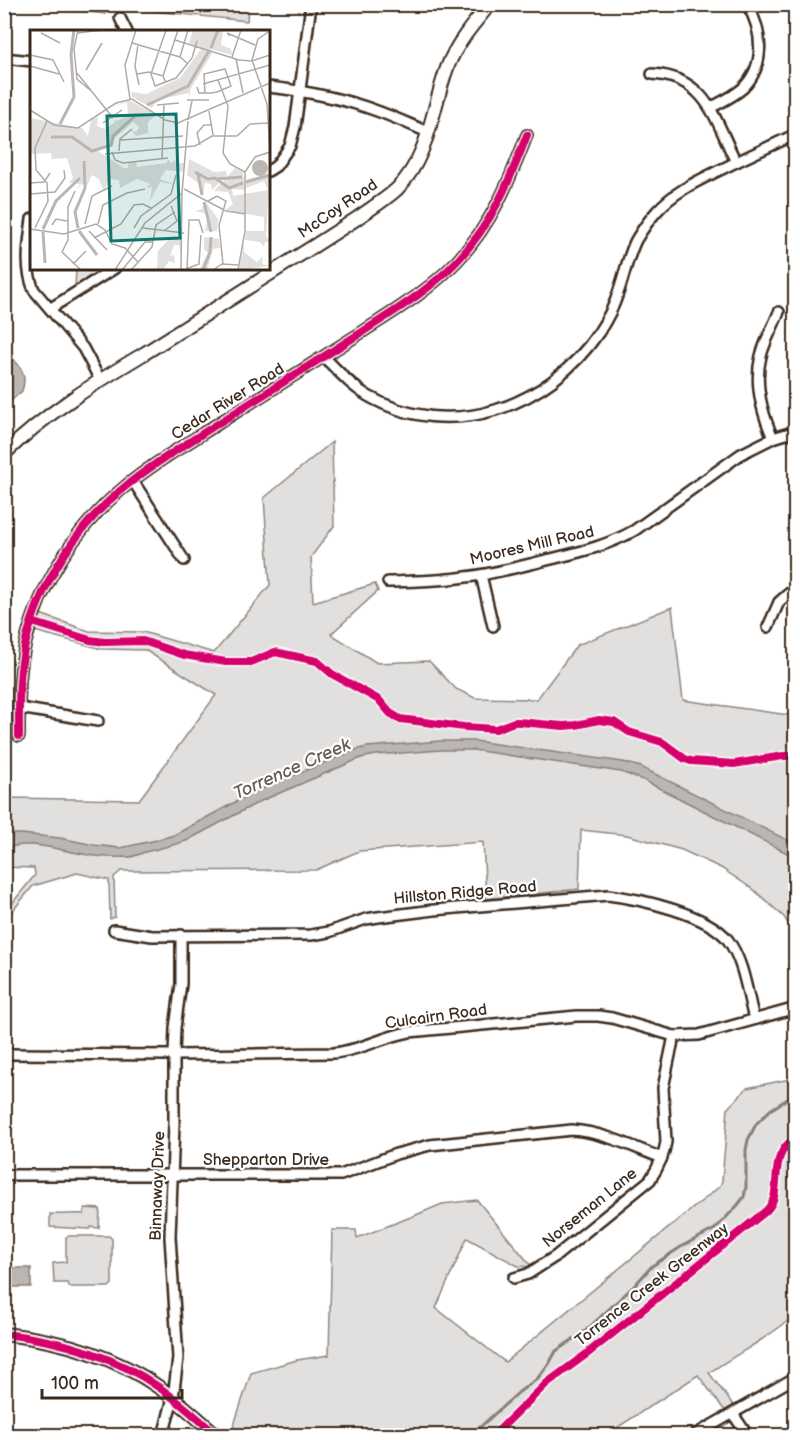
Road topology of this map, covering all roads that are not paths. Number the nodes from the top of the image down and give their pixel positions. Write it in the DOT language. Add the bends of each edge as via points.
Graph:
graph roads {
  1 [pos="311,4"];
  2 [pos="490,4"];
  3 [pos="747,4"];
  4 [pos="120,18"];
  5 [pos="126,30"];
  6 [pos="4,58"];
  7 [pos="30,61"];
  8 [pos="652,74"];
  9 [pos="270,87"];
  10 [pos="300,90"];
  11 [pos="710,108"];
  12 [pos="428,132"];
  13 [pos="527,135"];
  14 [pos="795,135"];
  15 [pos="736,162"];
  16 [pos="270,170"];
  17 [pos="30,239"];
  18 [pos="111,270"];
  19 [pos="51,308"];
  20 [pos="779,312"];
  21 [pos="324,357"];
  22 [pos="100,380"];
  23 [pos="795,431"];
  24 [pos="773,438"];
  25 [pos="4,454"];
  26 [pos="133,481"];
  27 [pos="184,560"];
  28 [pos="481,575"];
  29 [pos="388,582"];
  30 [pos="795,586"];
  31 [pos="493,626"];
  32 [pos="768,627"];
  33 [pos="19,708"];
  34 [pos="98,721"];
  35 [pos="19,736"];
  36 [pos="114,930"];
  37 [pos="181,935"];
  38 [pos="795,1008"];
  39 [pos="754,1019"];
  40 [pos="674,1036"];
  41 [pos="4,1054"];
  42 [pos="174,1055"];
  43 [pos="662,1158"];
  44 [pos="173,1174"];
  45 [pos="4,1175"];
  46 [pos="514,1278"];
  47 [pos="4,1334"];
  48 [pos="795,1377"];
  49 [pos="173,1398"];
  50 [pos="733,1414"];
  51 [pos="163,1436"];
  52 [pos="218,1436"];
  53 [pos="693,1436"];
  54 [pos="748,1436"];
  1 -- 10 [label="street"];
  2 -- 12 [label="main road, McCoy Road" via="451,60"];
  3 -- 11 [label="street" via="760,37 754,74 733,96"];
  4 -- 5 [label="street"];
  6 -- 7 [label="street"];
  8 -- 11 [label="street" via="690,85"];
  9 -- 10 [label="street"];
  10 -- 12 [label="street" via="359,105"];
  10 -- 16 [label="street" via="290,146"];
  11 -- 15 [label="street"];
  12 -- 22 [label="main road, McCoy Road" via="415,165 386,198"];
  13 -- 21 [label="street, Cedar River Road" via="500,200 457,260 408,303"];
  14 -- 15 [label="street"];
  15 -- 21 [label="street" via="678,192 656,212 636,240 617,296 599,332 564,371 519,401 477,415 445,418 417,414 369,396"];
  17 -- 19 [label="street" via="30,279 34,290"];
  18 -- 19 [label="street"];
  19 -- 22 [label="street" via="83,348"];
  20 -- 24 [label="street" via="762,352 757,380"];
  21 -- 26 [label="street, Cedar River Road"];
  22 -- 25 [label="main road, McCoy Road"];
  23 -- 24 [label="street, Moores Mill Road"];
  24 -- 28 [label="street, Moores Mill Road" via="741,454 624,536 574,554"];
  26 -- 27 [label="street"];
  26 -- 33 [label="street, Cedar River Road" via="82,531 43,594 20,670"];
  28 -- 29 [label="street, Moores Mill Road"];
  28 -- 31 [label="street"];
  30 -- 32 [label="street" via="779,602"];
  33 -- 34 [label="street"];
  33 -- 35 [label="street, Cedar River Road"];
  36 -- 37 [label="street, Hillston Ridge Road" via="152,936"];
  37 -- 39 [label="street, Hillston Ridge Road" via="311,935 366,919 434,910 608,895 630,897 694,917 719,931 738,962"];
  37 -- 42 [label="street, Binnaway Drive"];
  38 -- 39 [label="street, Culcairn Road"];
  39 -- 40 [label="street, Culcairn Road" via="699,1035"];
  40 -- 42 [label="street, Culcairn Road" via="612,1018 576,1016 409,1032 345,1052"];
  40 -- 43 [label="street, Norseman Lane" via="663,1088 666,1131"];
  41 -- 42 [label="street, Culcairn Road"];
  42 -- 44 [label="street, Binnaway Drive"];
  43 -- 44 [label="street, Shepparton Drive" via="594,1133 572,1130 430,1144 341,1175"];
  43 -- 46 [label="street, Norseman Lane" via="650,1180 618,1206 556,1256"];
  44 -- 45 [label="street, Shepparton Drive"];
  44 -- 49 [label="street, Binnaway Drive" via="170,1237 178,1358"];
  47 -- 49 [label="main road" via="57,1342 112,1361"];
  48 -- 50 [label="street"];
  49 -- 51 [label="street, Binnaway Drive"];
  49 -- 52 [label="main road"];
  50 -- 53 [label="street"];
  50 -- 54 [label="street"];
}
